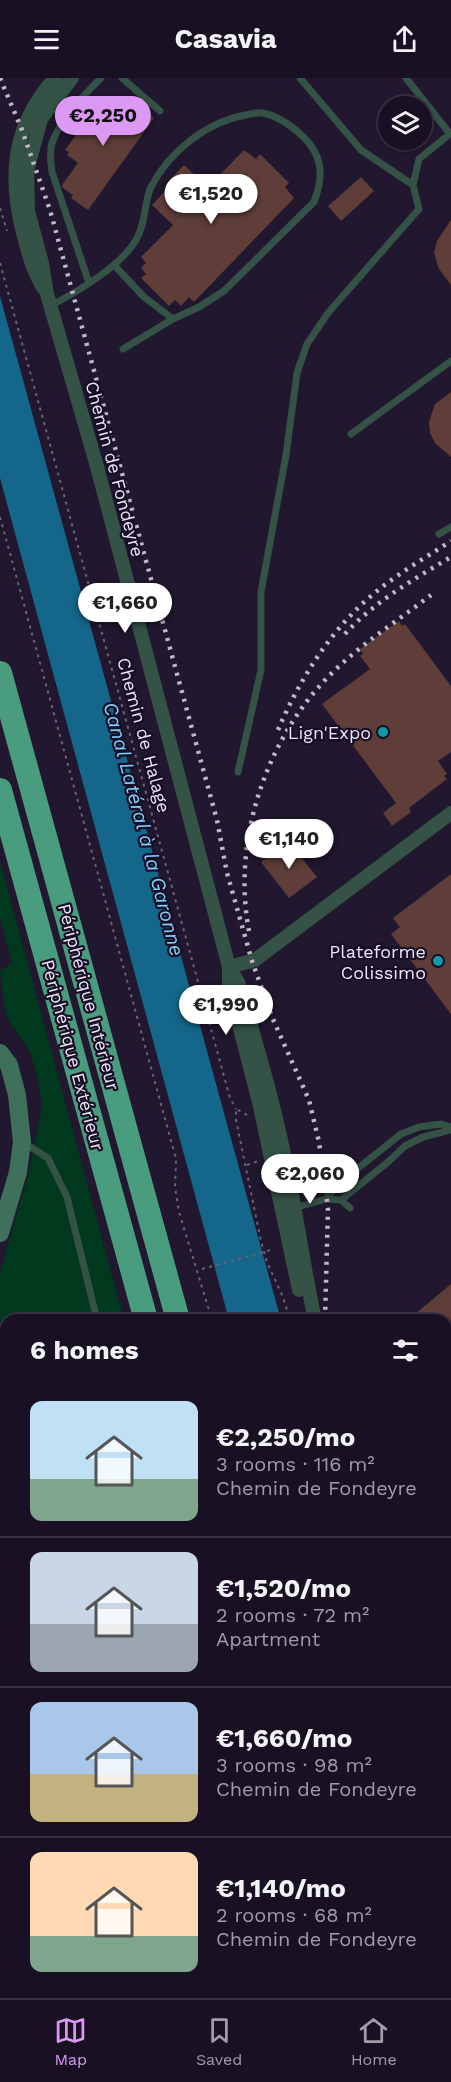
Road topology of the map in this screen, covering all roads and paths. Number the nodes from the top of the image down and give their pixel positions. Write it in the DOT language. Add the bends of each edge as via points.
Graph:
graph roads {
  1 [pos="55,78"];
  2 [pos="72,78"];
  3 [pos="101,78"];
  4 [pos="122,78"];
  5 [pos="300,78"];
  6 [pos="406,78"];
  7 [pos="160,111"];
  8 [pos="451,133"];
  9 [pos="413,184"];
  10 [pos="0,263"];
  11 [pos="114,265"];
  12 [pos="89,283"];
  13 [pos="49,300"];
  14 [pos="173,319"];
  15 [pos="123,349"];
  16 [pos="451,361"];
  17 [pos="351,434"];
  18 [pos="0,517"];
  19 [pos="451,527"];
  20 [pos="439,534"];
  21 [pos="0,673"];
  22 [pos="238,772"];
  23 [pos="0,790"];
  24 [pos="451,813"];
  25 [pos="230,967"];
  26 [pos="0,1053"];
  27 [pos="236,1109"];
  28 [pos="248,1116"];
  29 [pos="451,1129"];
  30 [pos="22,1142"];
  31 [pos="261,1161"];
  32 [pos="247,1165"];
  33 [pos="326,1199"];
  34 [pos="341,1200"];
  35 [pos="350,1208"];
  36 [pos="289,1210"];
  37 [pos="0,1233"];
  38 [pos="278,1245"];
  39 [pos="198,1270"];
  40 [pos="96,1314"];
  41 [pos="144,1314"];
  42 [pos="176,1314"];
  43 [pos="210,1314"];
  44 [pos="288,1314"];
  45 [pos="305,1314"];
  46 [pos="314,1314"];
  1 -- 13 [label="street, Chemin de Fondeyre" via="32,107 22,130 14,169 16,205 32,267"];
  2 -- 13 [label="street, Chemin de Fondeyre" via="41,118 27,171 28,212"];
  3 -- 12 [label="lane" via="74,106 52,144 51,160"];
  4 -- 7 [label="lane"];
  5 -- 9 [label="lane" via="361,150"];
  6 -- 8 [label="lane"];
  8 -- 9 [label="lane" via="419,159"];
  9 -- 22 [label="lane" via="418,209 328,313 307,344 297,373 261,592 261,670"];
  10 -- 27 [label="path, Chemin de Halage"];
  11 -- 12 [label="lane"];
  11 -- 14 [label="lane" via="144,297"];
  11 -- 14 [label="lane" via="136,240 150,189 172,157 196,135 232,117 261,112 279,118 308,141 321,173 314,202 224,291"];
  12 -- 13 [label="lane" via="73,294"];
  13 -- 25 [label="street, Chemin de Fondeyre"];
  14 -- 15 [label="lane"];
  16 -- 17 [label="lane"];
  18 -- 39 [label="path" via="176,1160 179,1212"];
  19 -- 20 [label="lane"];
  21 -- 42 [label="highway, Périphérique Intérieur"];
  23 -- 41 [label="highway, Périphérique Extérieur"];
  24 -- 25 [label="street" via="255,960"];
  25 -- 36 [label="street, Chemin de Fondeyre" via="229,986"];
  26 -- 30 [label="street" via="9,1065 17,1095"];
  27 -- 28 [label="path"];
  27 -- 32 [label="path, Chemin de Halage"];
  29 -- 33 [label="lane" via="441,1124 401,1134 337,1185"];
  29 -- 34 [label="lane" via="405,1146"];
  30 -- 37 [label="street" via="18,1172"];
  30 -- 40 [label="lane" via="48,1158 67,1197"];
  31 -- 32 [label="path"];
  32 -- 44 [label="path, Chemin de Halage" via="267,1262"];
  33 -- 34 [label="lane"];
  33 -- 36 [label="lane"];
  34 -- 35 [label="lane"];
  36 -- 45 [label="street, Chemin de Fondeyre"];
  36 -- 46 [label="street, Chemin de Fondeyre"];
  38 -- 39 [label="path, bridge"];
  39 -- 43 [label="path"];
}
